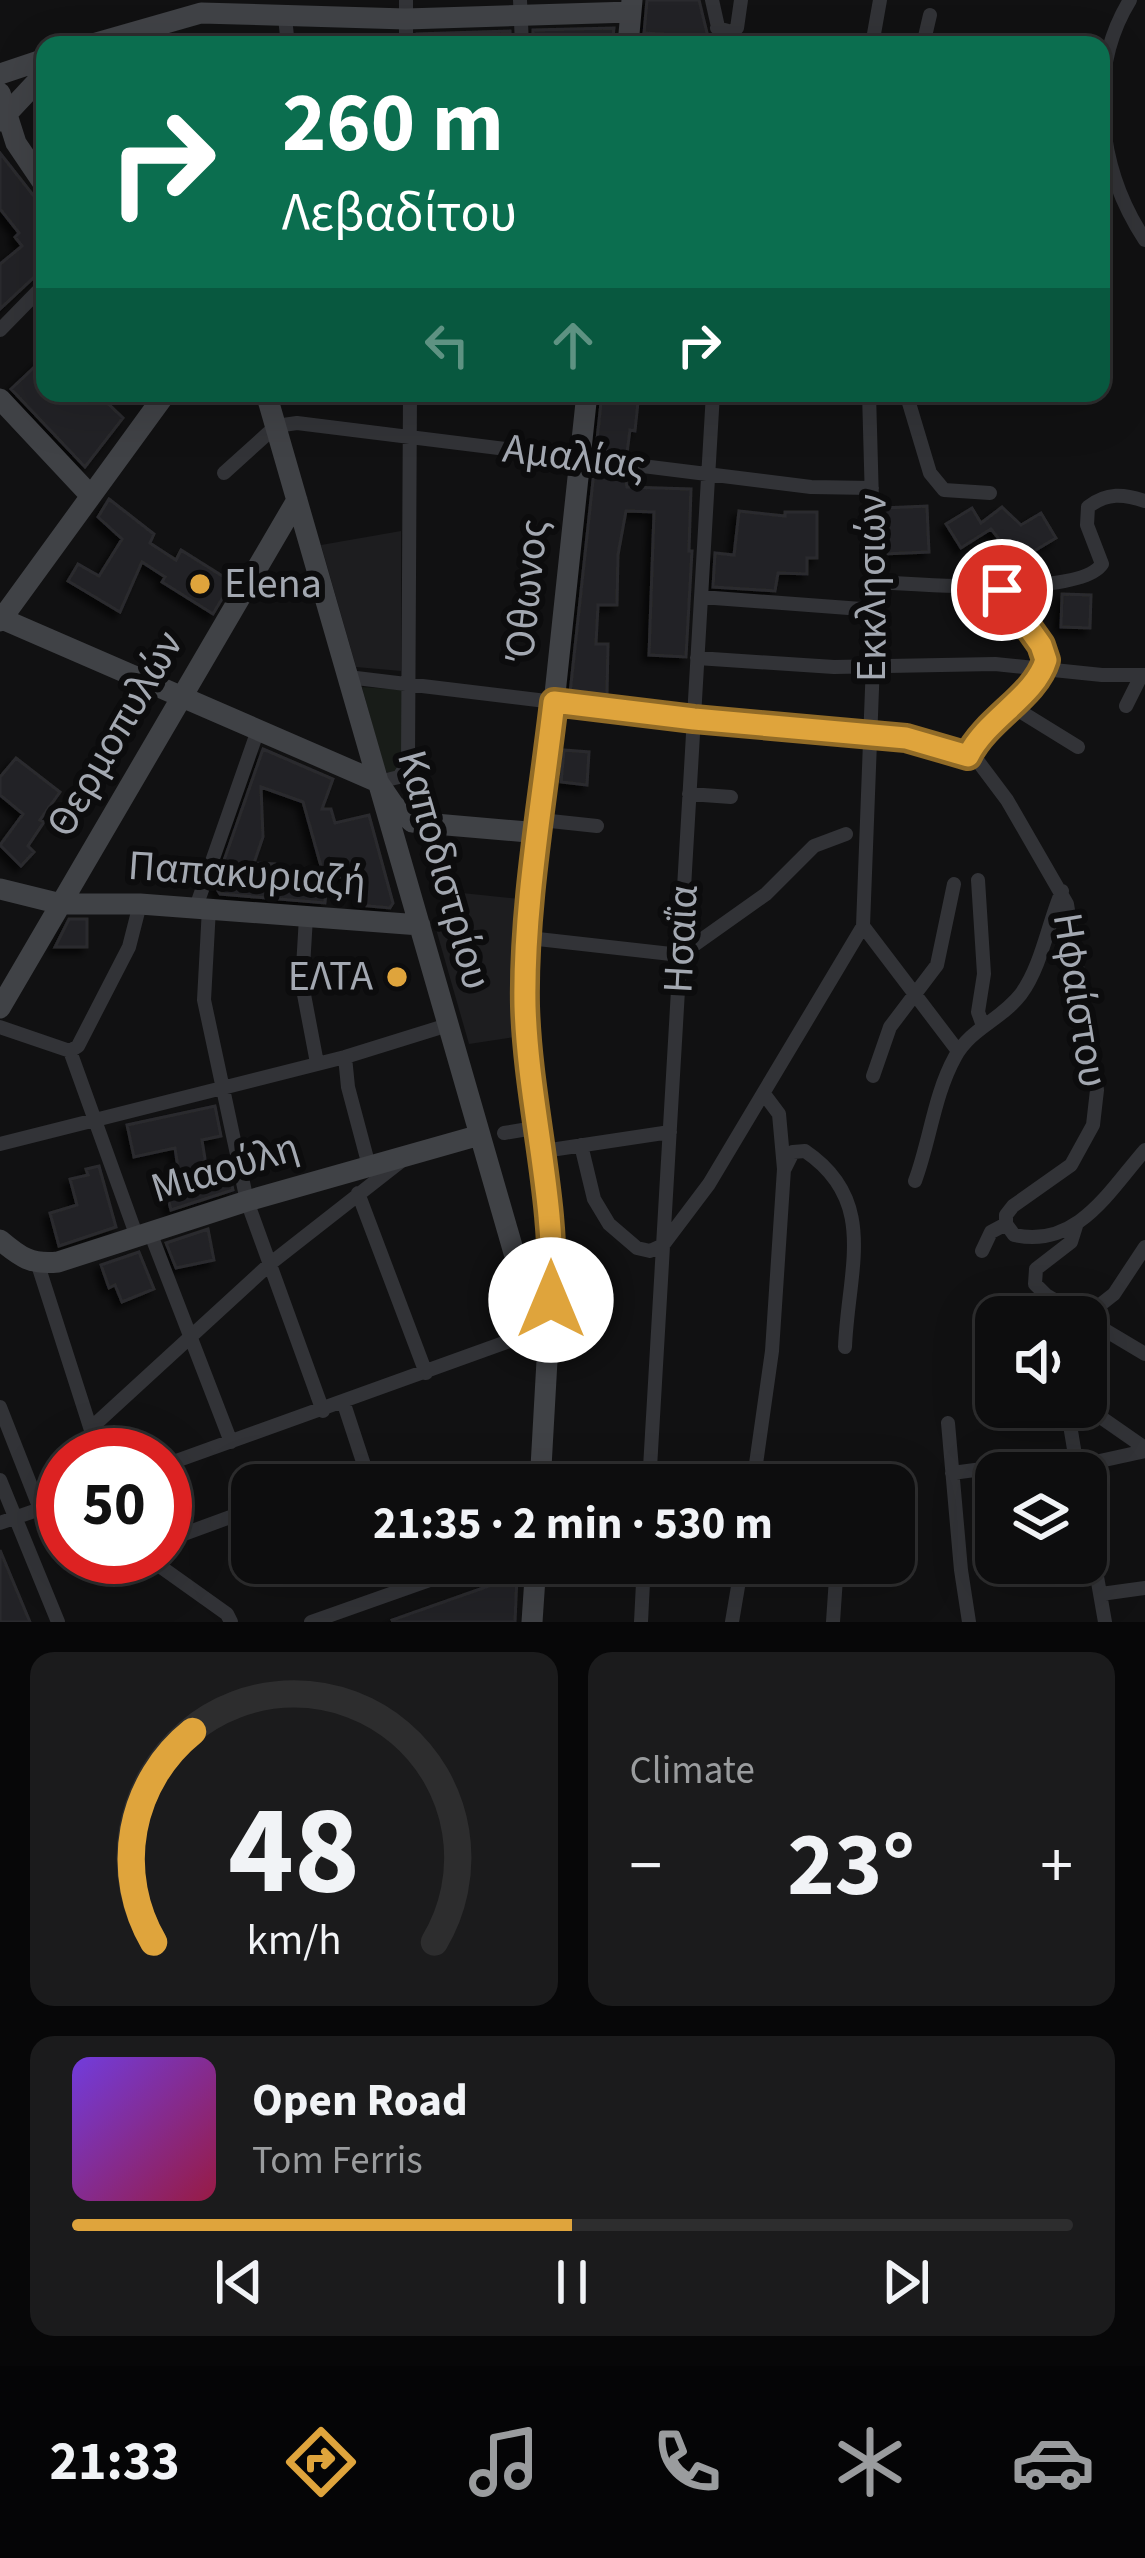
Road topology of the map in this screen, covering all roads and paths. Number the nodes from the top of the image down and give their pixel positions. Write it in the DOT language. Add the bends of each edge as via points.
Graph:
graph roads {
  1 [pos="712,0"];
  2 [pos="741,0"];
  3 [pos="880,0"];
  4 [pos="1130,0"];
  5 [pos="199,6"];
  6 [pos="632,6"];
  7 [pos="520,8"];
  8 [pos="406,10"];
  9 [pos="930,15"];
  10 [pos="285,18"];
  11 [pos="717,28"];
  12 [pos="164,34"];
  13 [pos="287,36"];
  14 [pos="629,36"];
  15 [pos="719,36"];
  16 [pos="874,36"];
  17 [pos="924,36"];
  18 [pos="1110,42"];
  19 [pos="36,61"];
  20 [pos="0,74"];
  21 [pos="36,83"];
  22 [pos="0,93"];
  23 [pos="3,119"];
  24 [pos="1110,154"];
  25 [pos="36,172"];
  26 [pos="1145,240"];
  27 [pos="36,293"];
  28 [pos="0,330"];
  29 [pos="0,399"];
  30 [pos="159,402"];
  31 [pos="269,402"];
  32 [pos="410,402"];
  33 [pos="586,402"];
  34 [pos="712,402"];
  35 [pos="868,402"];
  36 [pos="909,402"];
  37 [pos="276,426"];
  38 [pos="410,436"];
  39 [pos="580,458"];
  40 [pos="224,473"];
  41 [pos="708,473"];
  42 [pos="872,483"];
  43 [pos="990,493"];
  44 [pos="91,496"];
  45 [pos="297,500"];
  46 [pos="1145,501"];
  47 [pos="875,582"];
  48 [pos="994,586"];
  49 [pos="701,597"];
  50 [pos="875,610"];
  51 [pos="1,619"];
  52 [pos="698,658"];
  53 [pos="874,666"];
  54 [pos="1043,668"];
  55 [pos="1143,676"];
  56 [pos="348,677"];
  57 [pos="408,683"];
  58 [pos="182,696"];
  59 [pos="554,702"];
  60 [pos="1010,705"];
  61 [pos="1126,706"];
  62 [pos="694,719"];
  63 [pos="258,730"];
  64 [pos="872,734"];
  65 [pos="1078,747"];
  66 [pos="968,756"];
  67 [pos="378,782"];
  68 [pos="689,794"];
  69 [pos="731,797"];
  70 [pos="540,826"];
  71 [pos="597,826"];
  72 [pos="403,829"];
  73 [pos="847,834"];
  74 [pos="978,880"];
  75 [pos="954,884"];
  76 [pos="0,889"];
  77 [pos="1062,890"];
  78 [pos="61,904"];
  79 [pos="140,904"];
  80 [pos="203,908"];
  81 [pos="306,917"];
  82 [pos="420,925"];
  83 [pos="863,926"];
  84 [pos="529,938"];
  85 [pos="680,955"];
  86 [pos="916,994"];
  87 [pos="0,1008"];
  88 [pos="982,1023"];
  89 [pos="448,1024"];
  90 [pos="0,1027"];
  91 [pos="70,1051"];
  92 [pos="958,1051"];
  93 [pos="345,1057"];
  94 [pos="317,1063"];
  95 [pos="873,1076"];
  96 [pos="224,1086"];
  97 [pos="764,1094"];
  98 [pos="94,1122"];
  99 [pos="540,1127"];
  100 [pos="670,1132"];
  101 [pos="504,1133"];
  102 [pos="480,1135"];
  103 [pos="0,1144"];
  104 [pos="581,1144"];
  105 [pos="1145,1150"];
  106 [pos="544,1151"];
  107 [pos="410,1154"];
  108 [pos="369,1166"];
  109 [pos="784,1169"];
  110 [pos="915,1181"];
  111 [pos="358,1193"];
  112 [pos="247,1201"];
  113 [pos="1006,1224"];
  114 [pos="1076,1226"];
  115 [pos="144,1234"];
  116 [pos="0,1240"];
  117 [pos="663,1245"];
  118 [pos="1145,1247"];
  119 [pos="982,1251"];
  120 [pos="271,1263"];
  121 [pos="38,1264"];
  122 [pos="553,1276"];
  123 [pos="523,1281"];
  124 [pos="1050,1296"];
  125 [pos="1107,1300"];
  126 [pos="1107,1330"];
  127 [pos="537,1331"];
  128 [pos="191,1338"];
  129 [pos="845,1347"];
  130 [pos="1145,1354"];
  131 [pos="547,1368"];
  132 [pos="425,1373"];
  133 [pos="344,1403"];
  134 [pos="0,1408"];
  135 [pos="323,1411"];
  136 [pos="1107,1422"];
  137 [pos="948,1423"];
  138 [pos="91,1428"];
  139 [pos="231,1442"];
  140 [pos="1145,1449"];
  141 [pos="192,1456"];
  142 [pos="1107,1458"];
  143 [pos="364,1464"];
  144 [pos="541,1464"];
  145 [pos="650,1464"];
  146 [pos="756,1464"];
  147 [pos="975,1472"];
  148 [pos="952,1473"];
  149 [pos="36,1474"];
  150 [pos="0,1480"];
  151 [pos="36,1512"];
  152 [pos="231,1517"];
  153 [pos="16,1518"];
  154 [pos="0,1523"];
  155 [pos="192,1531"];
  156 [pos="185,1584"];
  157 [pos="418,1584"];
  158 [pos="535,1584"];
  159 [pos="643,1584"];
  160 [pos="738,1584"];
  161 [pos="835,1584"];
  162 [pos="1099,1584"];
  163 [pos="1145,1588"];
  164 [pos="1101,1594"];
  165 [pos="58,1622"];
  166 [pos="231,1622"];
  167 [pos="311,1622"];
  168 [pos="532,1622"];
  169 [pos="641,1622"];
  170 [pos="732,1622"];
  171 [pos="833,1622"];
  172 [pos="969,1622"];
  173 [pos="1105,1622"];
  1 -- 11 [label="street"];
  2 -- 11 [label="street" via="732,32"];
  3 -- 16 [label="street"];
  4 -- 18 [label="street"];
  5 -- 10 [label="main road"];
  5 -- 12 [label="main road"];
  6 -- 7 [label="main road"];
  6 -- 14 [label="main road"];
  7 -- 8 [label="main road"];
  8 -- 10 [label="main road"];
  9 -- 17 [label="street"];
  10 -- 13 [label="street"];
  11 -- 15 [label="street"];
  19 -- 20 [label="main road"];
  21 -- 23 [label="main road"];
  22 -- 23 [label="main road"];
  23 -- 25 [label="main road"];
  24 -- 26 [label="street" via="1114,182"];
  27 -- 28 [label="street"];
  29 -- 44 [label="main road"];
  30 -- 44 [label="main road"];
  31 -- 37 [label="main road, Καποδιστρίου"];
  32 -- 38 [label="street"];
  33 -- 39 [label="main road, Όθωνος"];
  34 -- 41 [label="street, Ησαΐα"];
  35 -- 42 [label="street, Εκκλησιών"];
  36 -- 43 [label="street" via="930,473 944,490"];
  37 -- 38 [label="street, Αμαλίας"];
  37 -- 40 [label="street"];
  37 -- 45 [label="main road, Καποδιστρίου"];
  38 -- 39 [label="street, Αμαλίας"];
  38 -- 57 [label="street"];
  39 -- 41 [label="street, Αμαλίας"];
  39 -- 59 [label="main road, Όθωνος"];
  41 -- 42 [label="street, Αμαλίας" via="841,490"];
  41 -- 49 [label="street, Ησαΐα"];
  42 -- 47 [label="street, Εκκλησιών"];
  44 -- 51 [label="main road"];
  45 -- 56 [label="main road, Καποδιστρίου"];
  45 -- 58 [label="main road, Θερμοπυλών"];
  46 -- 48 [label="street" via="1110,496 1088,507 1102,564 1094,573"];
  47 -- 48 [label="street"];
  47 -- 50 [label="street, Εκκλησιών"];
  48 -- 54 [label="street" via="1041,645"];
  49 -- 50 [label="street"];
  49 -- 52 [label="street, Ησαΐα"];
  50 -- 53 [label="street, Εκκλησιών"];
  51 -- 58 [label="main road"];
  52 -- 53 [label="street"];
  52 -- 62 [label="street, Ησαΐα"];
  53 -- 54 [label="street"];
  53 -- 64 [label="street, Εκκλησιών"];
  54 -- 55 [label="street"];
  54 -- 60 [label="street"];
  55 -- 61 [label="street"];
  56 -- 57 [label="street"];
  56 -- 67 [label="main road, Καποδιστρίου"];
  57 -- 59 [label="street"];
  57 -- 67 [label="street" via="407,768"];
  58 -- 63 [label="main road"];
  58 -- 78 [label="main road, Θερμοπυλών"];
  59 -- 62 [label="street"];
  59 -- 70 [label="main road, Όθωνος"];
  60 -- 65 [label="street"];
  60 -- 66 [label="street"];
  62 -- 64 [label="street"];
  62 -- 68 [label="street, Ησαΐα"];
  63 -- 67 [label="main road"];
  63 -- 80 [label="street"];
  64 -- 66 [label="street"];
  64 -- 83 [label="street, Εκκλησιών"];
  66 -- 77 [label="street, Ηφαίστου" via="986,769"];
  67 -- 72 [label="main road"];
  68 -- 69 [label="street"];
  68 -- 85 [label="street, Ησαΐα"];
  70 -- 71 [label="street"];
  70 -- 72 [label="main road"];
  70 -- 84 [label="main road, Όθωνος"];
  72 -- 82 [label="main road, Καποδιστρίου"];
  73 -- 85 [label="street" via="814,846 756,902"];
  74 -- 88 [label="street"];
  75 -- 86 [label="street" via="937,964"];
  76 -- 78 [label="main road, Παπακυριαζή"];
  77 -- 88 [label="street" via="1028,984"];
  77 -- 113 [label="street, Ηφαίστου" via="1079,959 1095,1117 1071,1166 1013,1206"];
  78 -- 79 [label="main road, Παπακυριαζή"];
  78 -- 87 [label="main road, Θερμοπυλών"];
  79 -- 80 [label="main road, Παπακυριαζή"];
  79 -- 91 [label="street" via="129,947"];
  80 -- 81 [label="main road, Παπακυριαζή"];
  80 -- 96 [label="street" via="204,1000"];
  81 -- 82 [label="main road, Παπακυριαζή"];
  81 -- 94 [label="street" via="302,984"];
  82 -- 89 [label="main road, Καποδιστρίου"];
  83 -- 86 [label="street"];
  83 -- 97 [label="street"];
  84 -- 85 [label="street"];
  84 -- 99 [label="main road, Όθωνος" via="525,1004"];
  85 -- 100 [label="street, Ησαΐα"];
  86 -- 92 [label="street"];
  86 -- 95 [label="street" via="890,1027"];
  88 -- 92 [label="street"];
  89 -- 93 [label="street"];
  89 -- 102 [label="main road, Καποδιστρίου"];
  90 -- 91 [label="street"];
  91 -- 98 [label="street"];
  92 -- 110 [label="street"];
  93 -- 94 [label="street"];
  93 -- 108 [label="street"];
  94 -- 96 [label="street"];
  96 -- 98 [label="street"];
  96 -- 112 [label="street"];
  97 -- 109 [label="street" via="779,1114"];
  97 -- 117 [label="street"];
  98 -- 103 [label="street"];
  98 -- 115 [label="street"];
  99 -- 101 [label="street"];
  99 -- 106 [label="main road, Όθωνος"];
  100 -- 104 [label="street"];
  100 -- 117 [label="street, Ησαΐα"];
  102 -- 107 [label="main road, Μιαούλη"];
  102 -- 123 [label="main road, Καποδιστρίου"];
  104 -- 106 [label="street"];
  104 -- 117 [label="street" via="594,1199 613,1228 642,1250"];
  105 -- 114 [label="street"];
  106 -- 122 [label="main road, Όθωνος"];
  107 -- 108 [label="main road, Μιαούλη"];
  107 -- 111 [label="street"];
  108 -- 112 [label="main road, Μιαούλη"];
  109 -- 129 [label="street" via="794,1152 805,1151 850,1201"];
  109 -- 146 [label="street"];
  111 -- 120 [label="street"];
  111 -- 132 [label="street"];
  112 -- 115 [label="main road, Μιαούλη"];
  112 -- 120 [label="street"];
  113 -- 114 [label="street" via="1026,1238"];
  113 -- 119 [label="street, Ηφαίστου"];
  114 -- 124 [label="street" via="1071,1242 1036,1269 1035,1284"];
  115 -- 121 [label="main road, Μιαούλη"];
  115 -- 128 [label="street"];
  116 -- 121 [label="main road"];
  117 -- 145 [label="street, Ησαΐα"];
  118 -- 125 [label="street"];
  120 -- 128 [label="street"];
  120 -- 135 [label="street"];
  121 -- 138 [label="street"];
  122 -- 123 [label="main road"];
  122 -- 131 [label="main road, Όθωνος"];
  123 -- 127 [label="main road, Καποδιστρίου"];
  126 -- 130 [label="street"];
  127 -- 131 [label="main road, Καποδιστρίου"];
  127 -- 132 [label="street"];
  128 -- 138 [label="street"];
  128 -- 139 [label="street"];
  131 -- 144 [label="main road, Όθωνος"];
  132 -- 133 [label="street"];
  133 -- 135 [label="street"];
  133 -- 143 [label="street"];
  134 -- 149 [label="street"];
  135 -- 139 [label="street"];
  136 -- 140 [label="street"];
  137 -- 148 [label="street"];
  139 -- 141 [label="street"];
  140 -- 142 [label="street"];
  147 -- 148 [label="street"];
  148 -- 172 [label="street"];
  150 -- 153 [label="street"];
  151 -- 153 [label="street"];
  152 -- 155 [label="street"];
  153 -- 154 [label="street"];
  153 -- 165 [label="street"];
  156 -- 166 [label="street"];
  157 -- 167 [label="street"];
  158 -- 168 [label="main road"];
  159 -- 169 [label="street"];
  160 -- 170 [label="street"];
  161 -- 171 [label="street"];
  162 -- 164 [label="street"];
  163 -- 164 [label="street"];
  164 -- 173 [label="street"];
}
